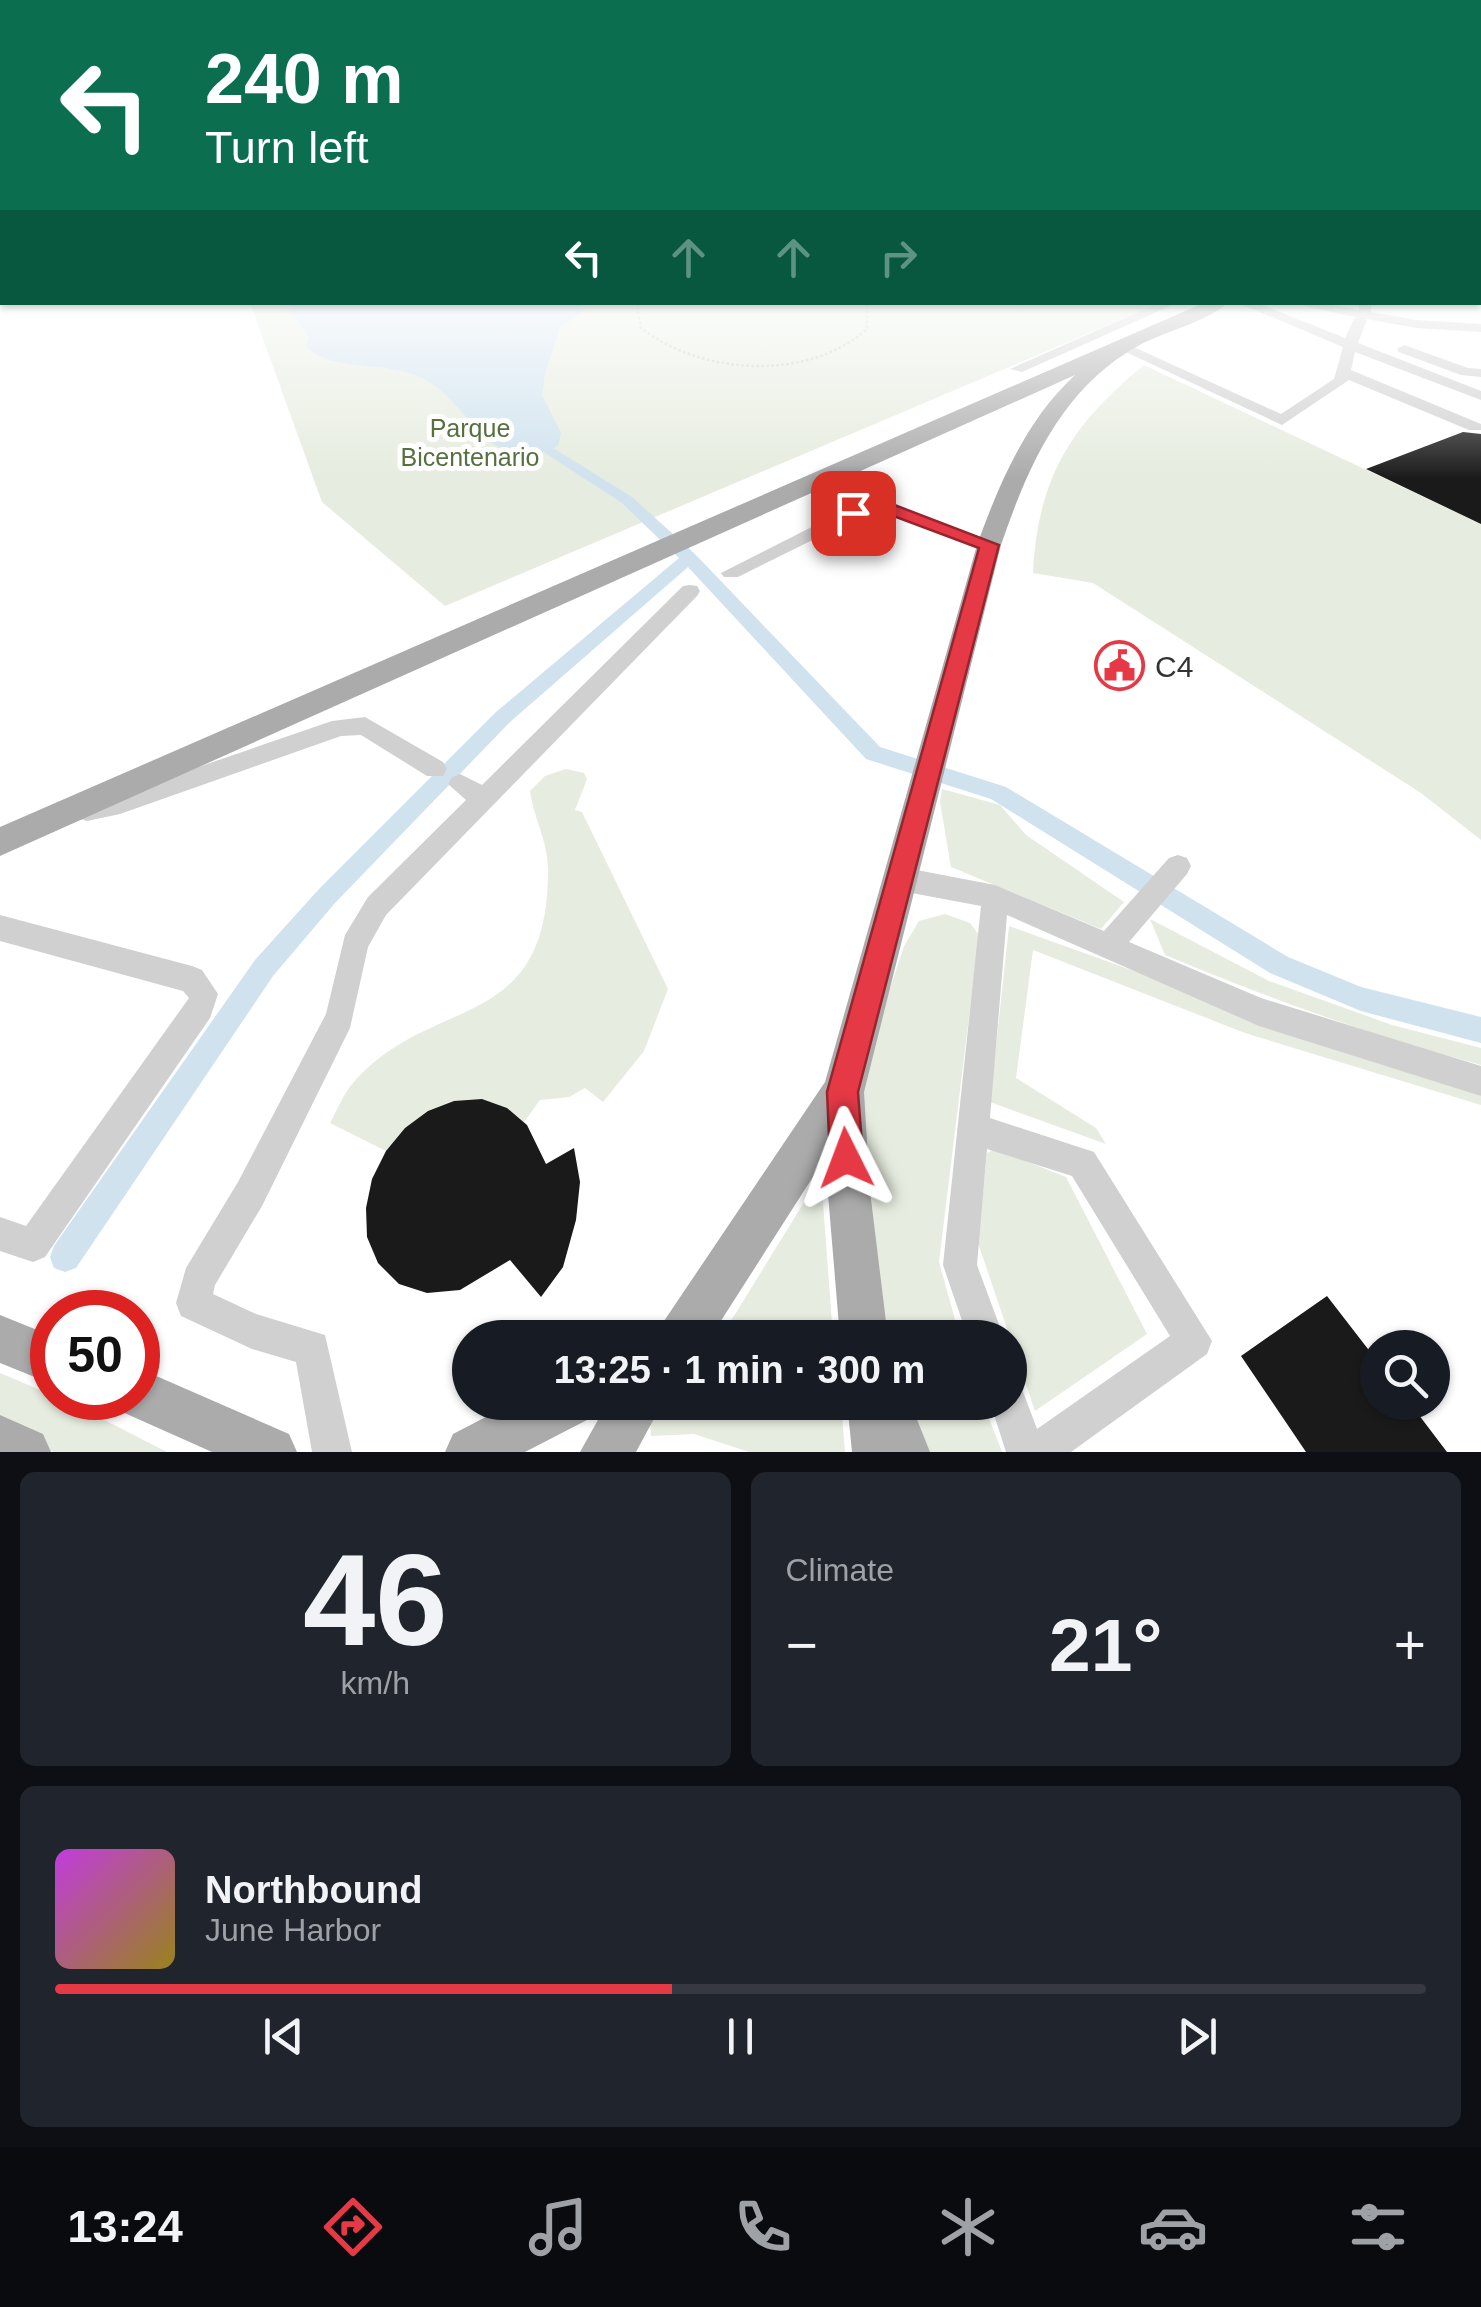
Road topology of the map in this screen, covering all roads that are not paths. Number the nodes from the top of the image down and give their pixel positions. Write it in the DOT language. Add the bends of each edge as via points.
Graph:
graph roads {
  1 [pos="1076,344"];
  2 [pos="1129,344"];
  3 [pos="1349,344"];
  4 [pos="1352,344"];
  5 [pos="1353,344"];
  6 [pos="1356,344"];
  7 [pos="1122,347"];
  8 [pos="1045,357"];
  9 [pos="1017,369"];
  10 [pos="1071,370"];
  11 [pos="1344,372"];
  12 [pos="1481,373"];
  13 [pos="1481,396"];
  14 [pos="1481,409"];
  15 [pos="1475,427"];
  16 [pos="990,545"];
  17 [pos="731,573"];
  18 [pos="690,591"];
  19 [pos="435,768"];
  20 [pos="64,816"];
  21 [pos="0,842"];
  22 [pos="1178,866"];
  23 [pos="902,879"];
  24 [pos="995,897"];
  25 [pos="0,928"];
  26 [pos="1108,946"];
  27 [pos="1481,1081"];
  28 [pos="843,1092"];
  29 [pos="970,1128"];
  30 [pos="0,1234"];
  31 [pos="688,1320"];
  32 [pos="862,1320"];
  33 [pos="980,1320"];
  34 [pos="0,1339"];
  35 [pos="30,1351"];
  36 [pos="160,1403"];
  37 [pos="534,1420"];
  38 [pos="626,1420"];
  39 [pos="874,1420"];
  40 [pos="891,1420"];
  41 [pos="1015,1420"];
  42 [pos="0,1441"];
  43 [pos="25,1452"];
  44 [pos="270,1452"];
  45 [pos="332,1452"];
  46 [pos="471,1452"];
  47 [pos="606,1452"];
  48 [pos="878,1452"];
  49 [pos="904,1452"];
  50 [pos="1026,1452"];
  51 [pos="1038,1452"];
  1 -- 8 [label="street"];
  2 -- 7 [label="main road"];
  3 -- 11 [label="street"];
  4 -- 14 [label="street"];
  5 -- 13 [label="street"];
  6 -- 12 [label="street"];
  7 -- 10 [label="main road"];
  7 -- 11 [label="street" via="1282,420 1342,381"];
  7 -- 16 [label="main road" via="1078,383 1036,434"];
  8 -- 9 [label="street"];
  8 -- 10 [label="street"];
  10 -- 20 [label="main road"];
  11 -- 15 [label="street"];
  16 -- 17 [label="street" via="884,506 853,513"];
  16 -- 23 [label="main road"];
  18 -- 45 [label="street" via="472,792 377,906 355,944 340,1018 198,1280 194,1303 252,1331 312,1348"];
  19 -- 20 [label="street" via="365,726 340,728 120,804"];
  20 -- 21 [label="main road"];
  22 -- 26 [label="street"];
  23 -- 24 [label="street"];
  23 -- 28 [label="main road"];
  24 -- 26 [label="street"];
  24 -- 29 [label="street"];
  25 -- 30 [label="street" via="192,980 204,994 34,1245"];
  26 -- 27 [label="street" via="1259,1012"];
  28 -- 31 [label="main road"];
  28 -- 32 [label="main road"];
  29 -- 33 [label="street" via="960,1265"];
  29 -- 51 [label="street" via="1083,1163 1194,1341"];
  34 -- 35 [label="main road"];
  36 -- 44 [label="main road"];
  37 -- 46 [label="main road"];
  38 -- 47 [label="main road"];
  39 -- 48 [label="main road"];
  40 -- 49 [label="main road"];
  41 -- 50 [label="street"];
  42 -- 43 [label="main road"];
}
